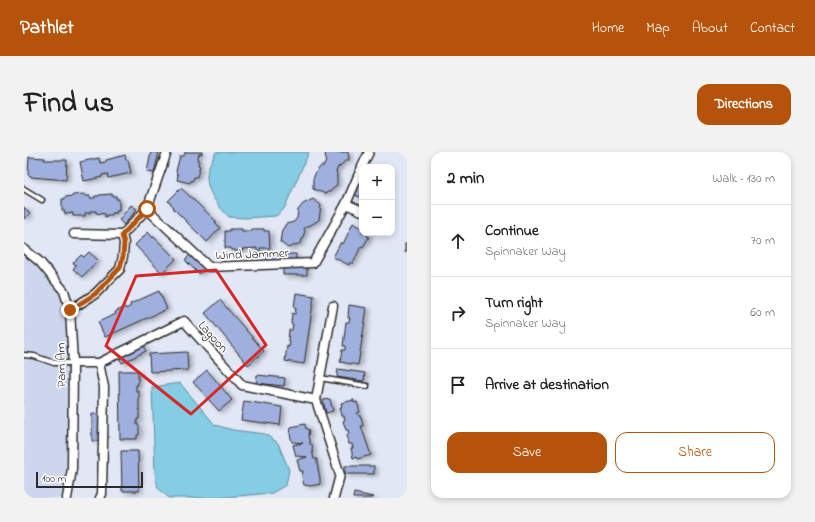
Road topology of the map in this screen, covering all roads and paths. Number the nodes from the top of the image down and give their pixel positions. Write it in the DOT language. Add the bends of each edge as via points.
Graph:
graph roads {
  1 [pos="166,152"];
  2 [pos="369,152"];
  3 [pos="363,164"];
  4 [pos="359,174"];
  5 [pos="24,189"];
  6 [pos="42,200"];
  7 [pos="346,204"];
  8 [pos="147,209"];
  9 [pos="359,210"];
  10 [pos="74,234"];
  11 [pos="122,235"];
  12 [pos="24,249"];
  13 [pos="334,306"];
  14 [pos="70,310"];
  15 [pos="24,355"];
  16 [pos="73,363"];
  17 [pos="99,364"];
  18 [pos="320,378"];
  19 [pos="367,386"];
  20 [pos="316,400"];
  21 [pos="67,498"];
  22 [pos="100,498"];
  23 [pos="334,498"];
  1 -- 8 [label="street"];
  2 -- 3 [label="street, Wind Jammer"];
  4 -- 7 [label="street, Wind Jammer"];
  5 -- 6 [label="lane"];
  7 -- 8 [label="street, Wind Jammer" via="313,263 209,267"];
  7 -- 9 [label="street"];
  8 -- 11 [label="street"];
  10 -- 11 [label="street"];
  11 -- 14 [label="street" via="124,243 120,268 95,294"];
  12 -- 14 [label="street, Pam Am" via="40,262 64,291"];
  13 -- 18 [label="street"];
  14 -- 16 [label="street, Pam Am"];
  15 -- 16 [label="lane" via="54,363"];
  16 -- 17 [label="street, Lagoon"];
  16 -- 21 [label="street, Pam Am" via="72,469"];
  17 -- 20 [label="street, Lagoon" via="184,321 242,384"];
  17 -- 22 [label="street" via="104,387"];
  18 -- 19 [label="lane"];
  18 -- 20 [label="street"];
  20 -- 23 [label="street" via="340,475"];
}
